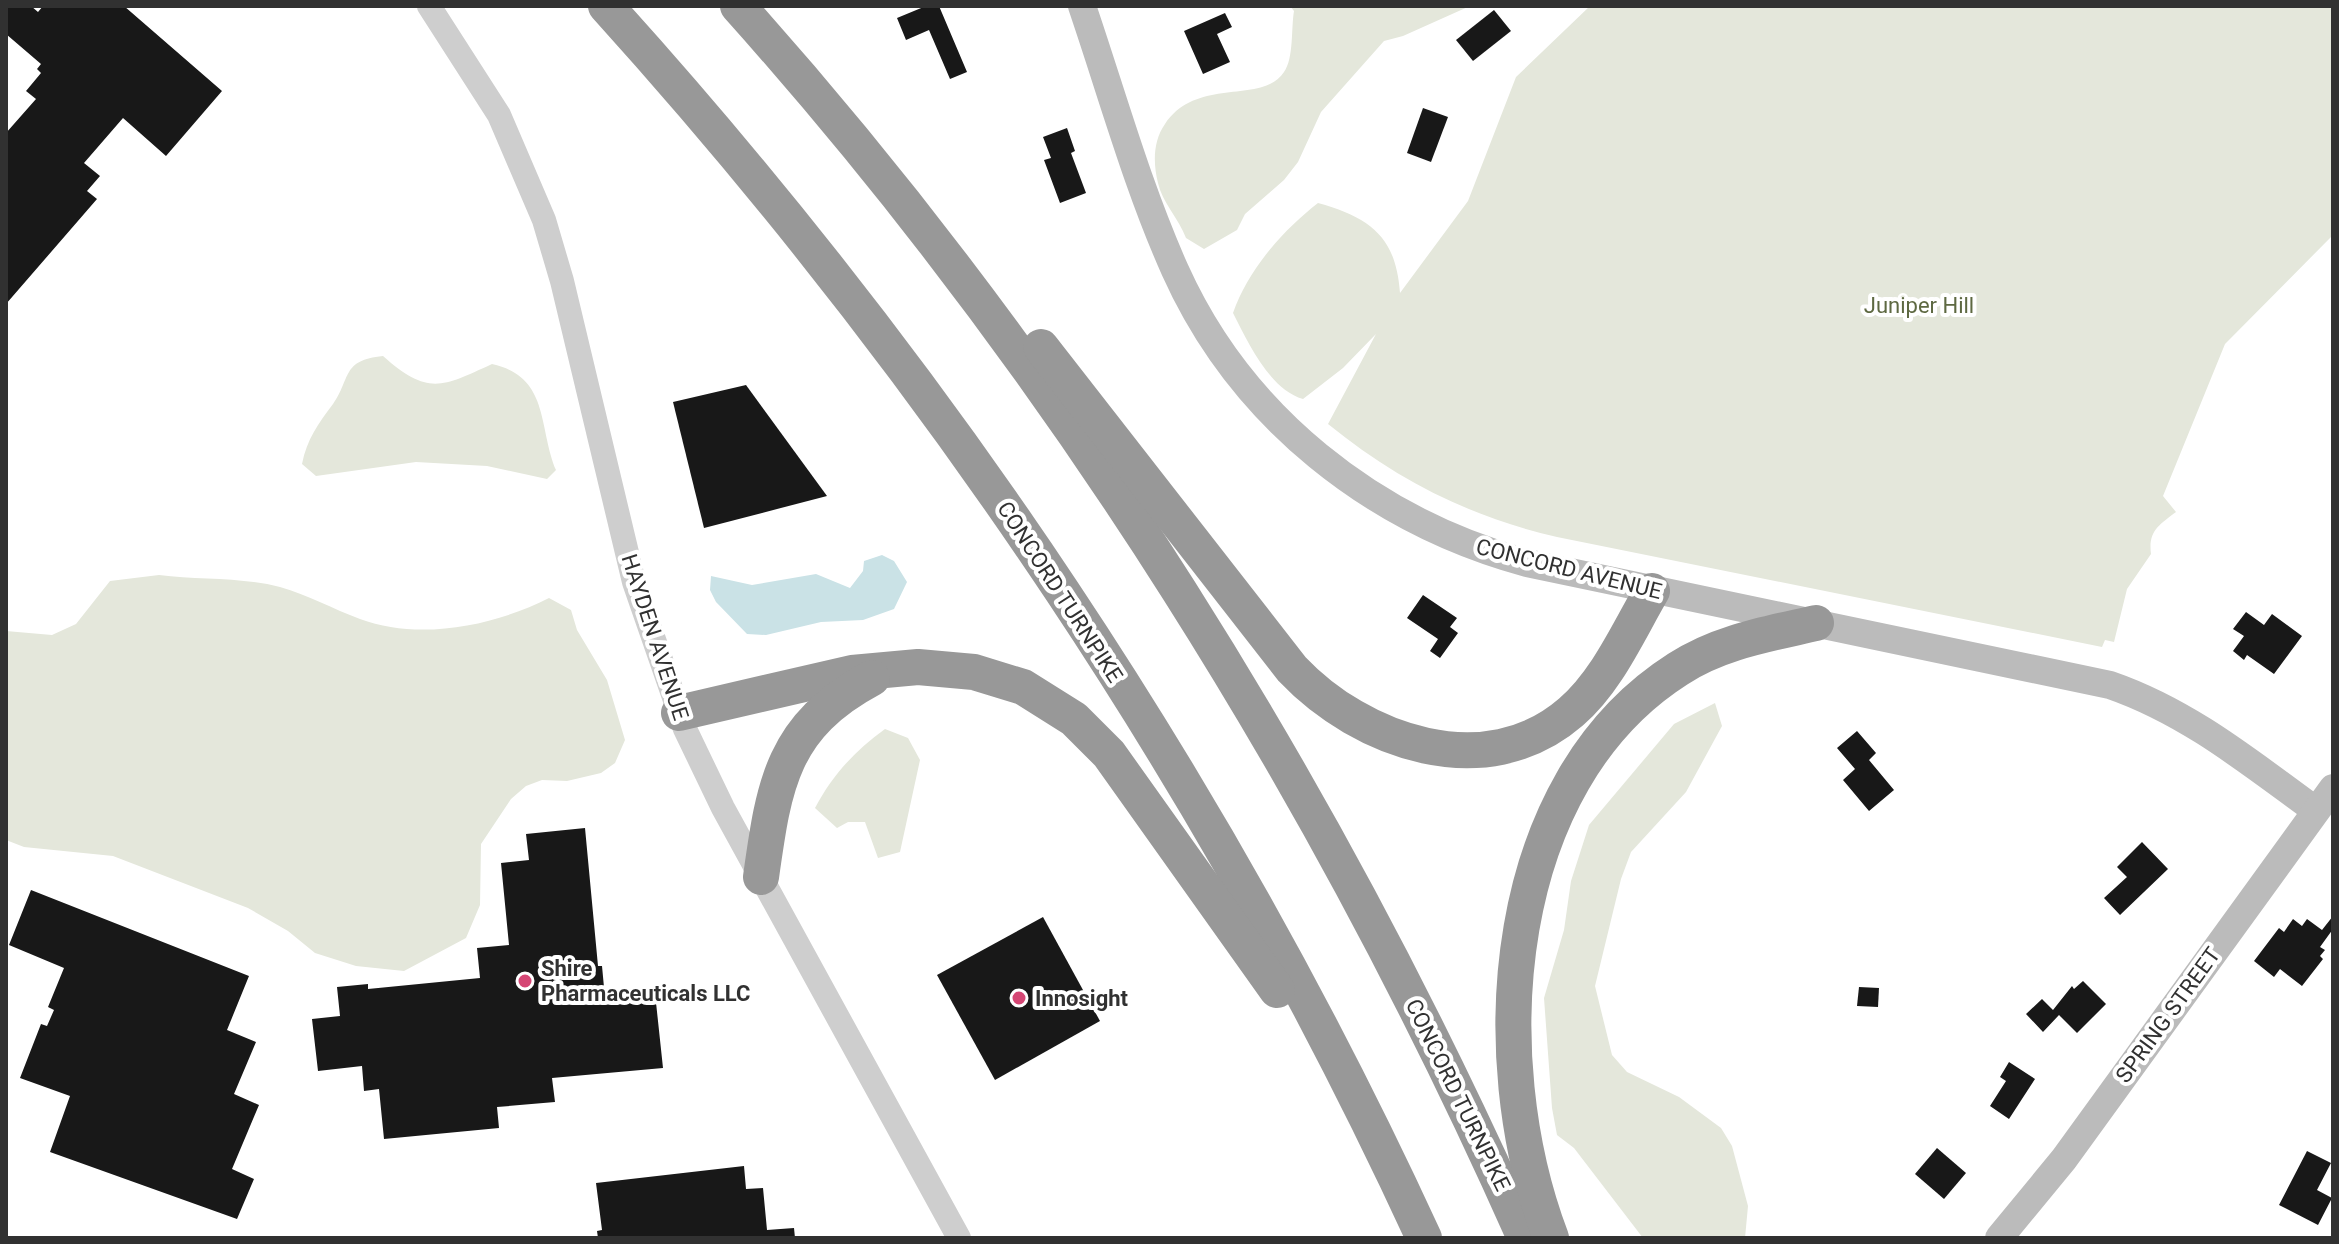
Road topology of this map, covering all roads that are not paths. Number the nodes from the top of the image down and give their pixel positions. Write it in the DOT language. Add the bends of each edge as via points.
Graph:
graph roads {
  1 [pos="429,6"];
  2 [pos="606,6"];
  3 [pos="738,6"];
  4 [pos="1082,6"];
  5 [pos="955,271"];
  6 [pos="1652,591"];
  7 [pos="1816,623"];
  8 [pos="885,672"];
  9 [pos="679,713"];
  10 [pos="2324,799"];
  11 [pos="761,877"];
  12 [pos="1339,1065"];
  13 [pos="959,1238"];
  14 [pos="1424,1238"];
  15 [pos="1525,1238"];
  16 [pos="1551,1238"];
  17 [pos="1999,1238"];
  1 -- 9 [label="street, HAYDEN AVENUE" via="499,115 544,220 634,582"];
  2 -- 12 [label="highway, CONCORD TURNPIKE" via="793,223 975,463 1178,776"];
  3 -- 5 [label="highway, CONCORD TURNPIKE"];
  4 -- 6 [label="main road, CONCORD AVENUE" via="1175,270 1219,348 1284,426 1345,478 1434,530 1506,557"];
  5 -- 6 [label="highway" via="1040,345 1292,669 1332,705 1372,729 1411,743 1465,750 1504,746 1540,733 1588,694"];
  5 -- 15 [label="highway, CONCORD TURNPIKE" via="1117,497 1279,754 1416,1006"];
  6 -- 7 [label="main road, CONCORD AVENUE"];
  7 -- 10 [label="main road, CONCORD AVENUE" via="2081,677 2142,696"];
  7 -- 16 [label="highway" via="1717,648 1655,684 1592,749 1560,802 1525,916 1513,1020 1522,1140"];
  8 -- 9 [label="highway" via="852,673"];
  8 -- 11 [label="highway" via="831,703 793,746 774,797"];
  8 -- 12 [label="highway" via="932,667 988,675 1034,693 1074,719 1117,764 1267,977"];
  9 -- 11 [label="street, HAYDEN AVENUE"];
  10 -- 17 [label="main road, SPRING STREET" via="2078,1140"];
  11 -- 13 [label="street, HAYDEN AVENUE"];
  12 -- 14 [label="highway, CONCORD TURNPIKE"];
}
